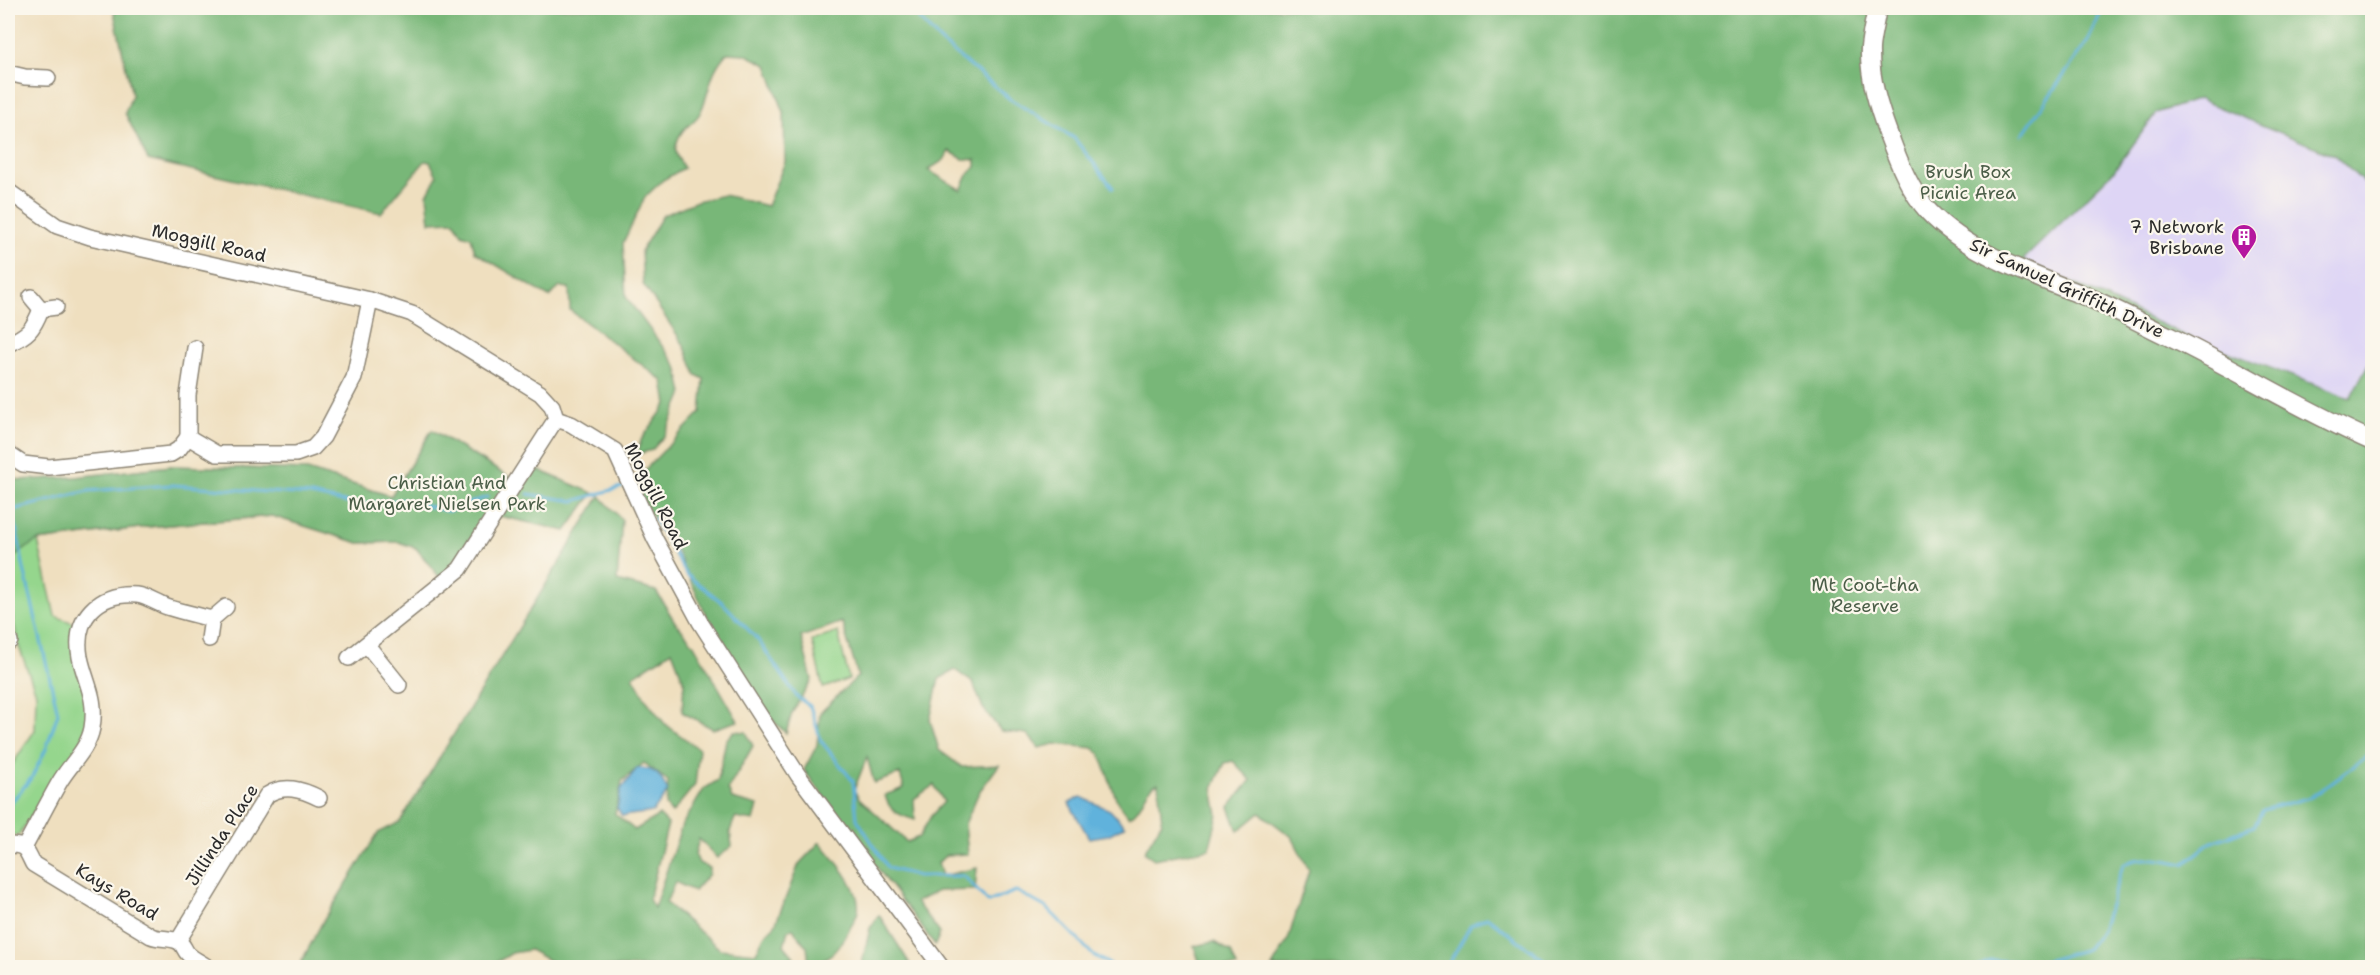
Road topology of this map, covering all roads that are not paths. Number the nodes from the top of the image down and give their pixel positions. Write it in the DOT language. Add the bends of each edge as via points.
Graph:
graph roads {
  1 [pos="1877,8"];
  2 [pos="8,73"];
  3 [pos="50,78"];
  4 [pos="8,191"];
  5 [pos="370,300"];
  6 [pos="43,304"];
  7 [pos="8,344"];
  8 [pos="196,347"];
  9 [pos="556,419"];
  10 [pos="188,437"];
  11 [pos="2373,441"];
  12 [pos="8,454"];
  13 [pos="226,606"];
  14 [pos="212,619"];
  15 [pos="209,639"];
  16 [pos="367,645"];
  17 [pos="350,658"];
  18 [pos="399,685"];
  19 [pos="319,798"];
  20 [pos="8,845"];
  21 [pos="24,848"];
  22 [pos="178,941"];
  23 [pos="209,968"];
  24 [pos="942,968"];
  1 -- 11 [label="main road, Sir Samuel Griffith Drive" via="1870,48 1883,121 1914,193 1942,225 1984,251 2174,339"];
  2 -- 3 [label="street"];
  4 -- 5 [label="street, Moggill Road" via="57,226 90,237"];
  5 -- 9 [label="street, Moggill Road" via="412,314 540,393 552,406"];
  5 -- 10 [label="street" via="354,378 323,437 313,448 296,454 217,454"];
  6 -- 7 [label="street" via="34,327"];
  8 -- 10 [label="street" via="188,395"];
  9 -- 16 [label="street" via="466,562"];
  9 -- 24 [label="street, Moggill Road" via="615,451 655,539 700,622 798,775"];
  10 -- 12 [label="street" via="171,454 49,467 23,464"];
  13 -- 14 [label="street"];
  14 -- 15 [label="street"];
  14 -- 21 [label="street" via="139,595 115,597 94,606 84,618 80,657 94,700 92,730"];
  16 -- 17 [label="street"];
  16 -- 18 [label="street"];
  19 -- 22 [label="street, Jillinda Place" via="295,788 278,788 267,795"];
  20 -- 21 [label="street"];
  21 -- 22 [label="street, Kays Road" via="33,864 151,936"];
  22 -- 23 [label="street" via="187,953"];
}
